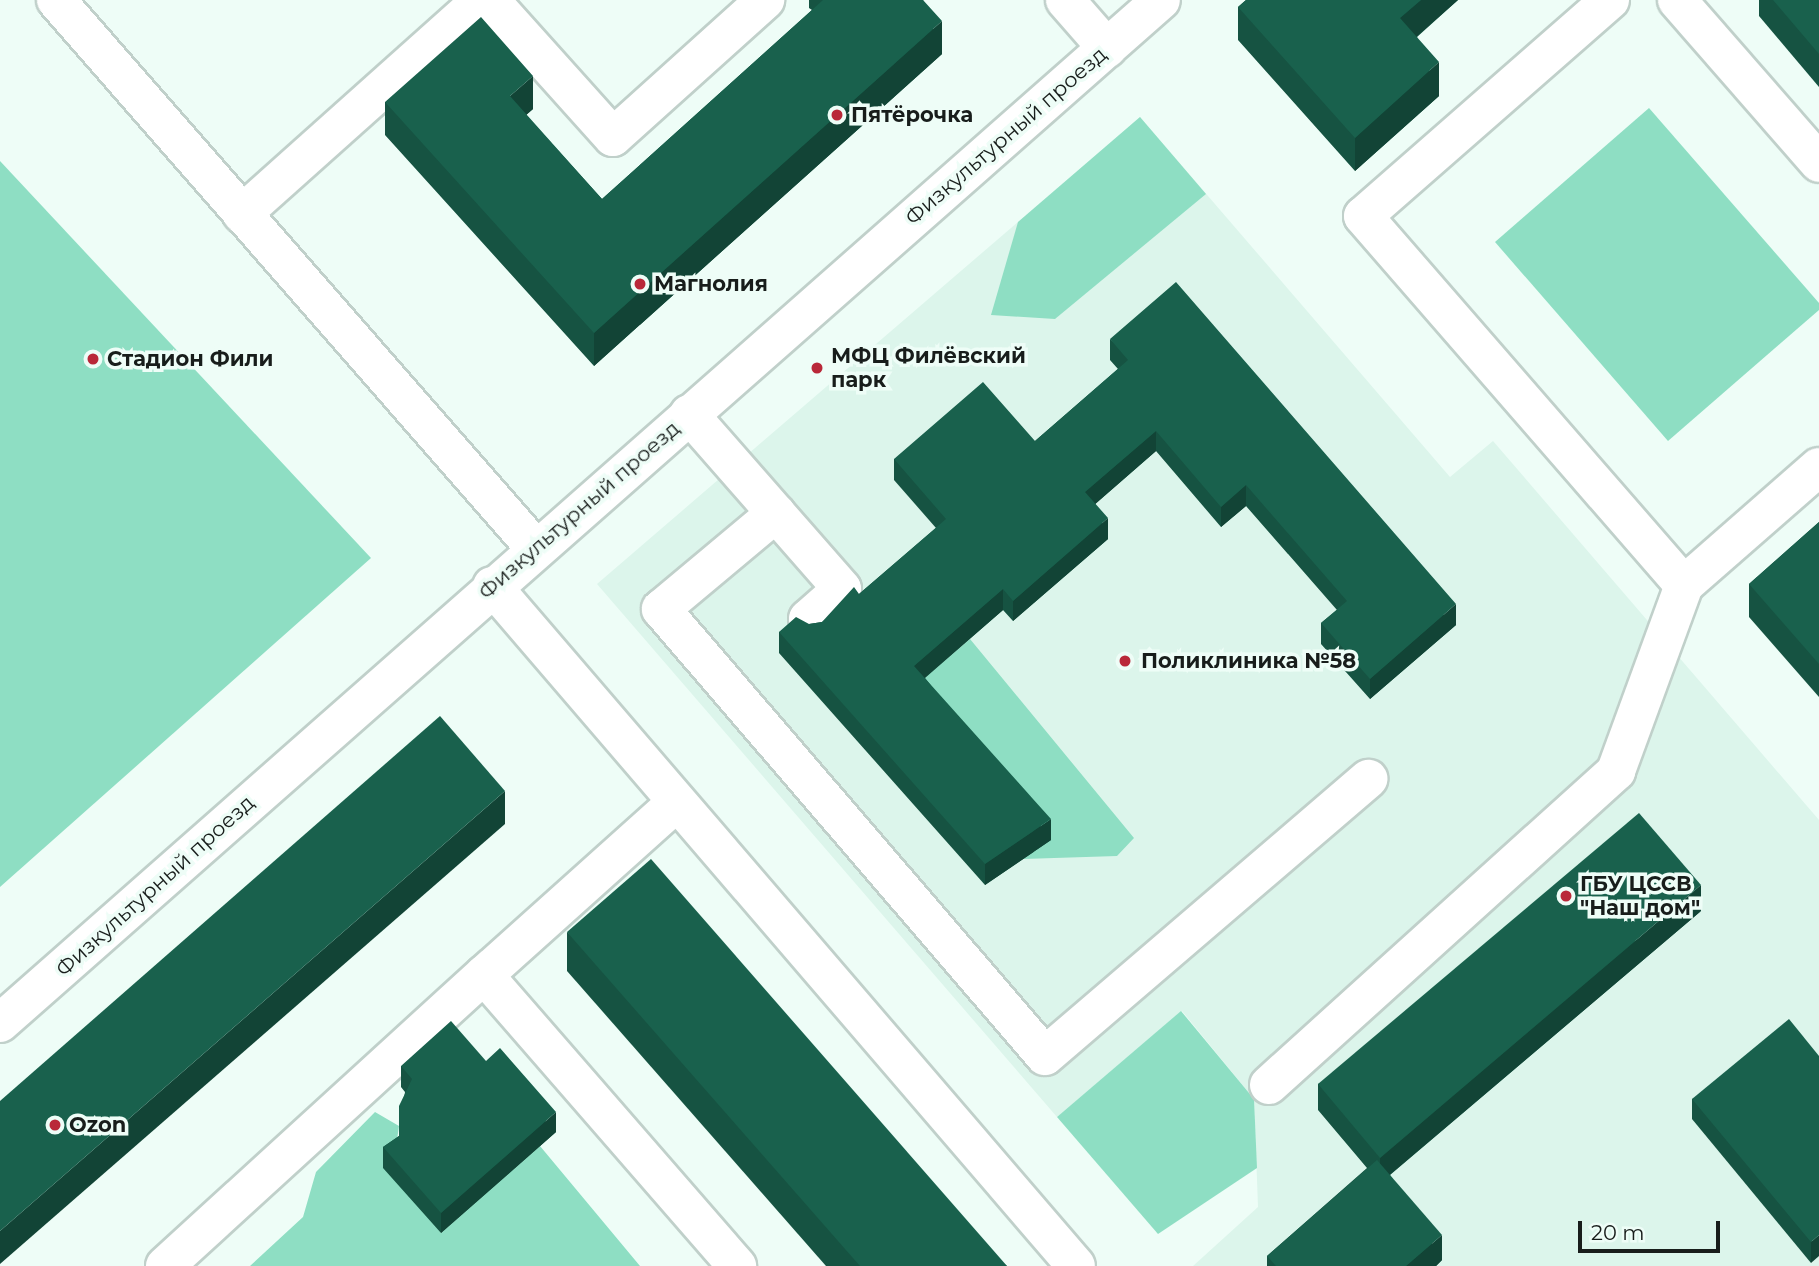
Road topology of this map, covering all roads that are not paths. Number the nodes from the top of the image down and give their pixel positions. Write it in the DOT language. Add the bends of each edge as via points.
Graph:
graph roads {
  1 [pos="56,0"];
  2 [pos="481,0"];
  3 [pos="489,0"];
  4 [pos="765,0"];
  5 [pos="1065,0"];
  6 [pos="1161,0"];
  7 [pos="1610,0"];
  8 [pos="1677,0"];
  9 [pos="1107,48"];
  10 [pos="1819,163"];
  11 [pos="242,214"];
  12 [pos="689,414"];
  13 [pos="1819,467"];
  14 [pos="776,513"];
  15 [pos="535,548"];
  16 [pos="1684,585"];
  17 [pos="492,586"];
  18 [pos="813,623"];
  19 [pos="1368,779"];
  20 [pos="677,802"];
  21 [pos="484,975"];
  22 [pos="0,1023"];
  23 [pos="1269,1085"];
  24 [pos="165,1266"];
  25 [pos="737,1266"];
  26 [pos="1076,1266"];
  1 -- 11 [label="street"];
  2 -- 11 [label="street"];
  3 -- 4 [label="street" via="612,137"];
  5 -- 9 [label="street"];
  6 -- 9 [label="street, Физкультурный проезд"];
  7 -- 16 [label="street" via="1363,216"];
  8 -- 10 [label="street"];
  9 -- 12 [label="street, Физкультурный проезд"];
  11 -- 15 [label="street"];
  12 -- 14 [label="street"];
  12 -- 15 [label="street, Физкультурный проезд"];
  13 -- 16 [label="street"];
  14 -- 18 [label="street" via="842,589 808,619"];
  14 -- 19 [label="street" via="661,609 1045,1056"];
  15 -- 17 [label="street, Физкультурный проезд"];
  16 -- 23 [label="street" via="1616,771"];
  17 -- 20 [label="street"];
  17 -- 22 [label="street, Физкультурный проезд"];
  20 -- 21 [label="street"];
  20 -- 26 [label="street"];
  21 -- 24 [label="street"];
  21 -- 25 [label="street"];
}
